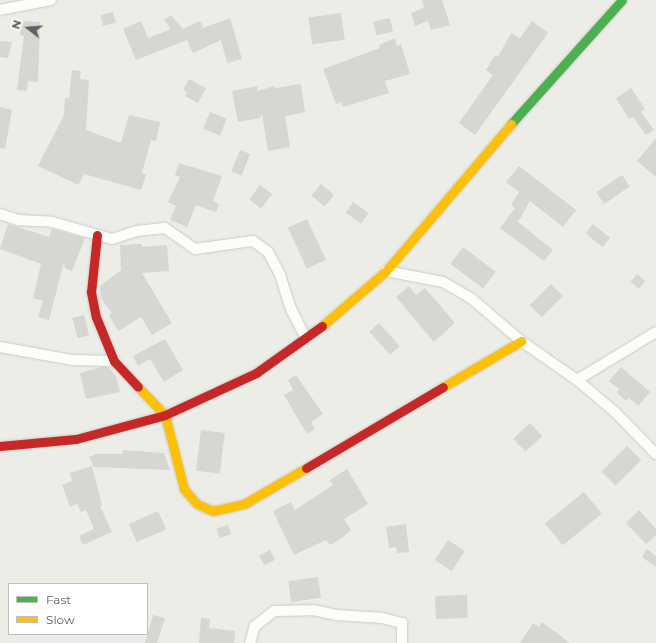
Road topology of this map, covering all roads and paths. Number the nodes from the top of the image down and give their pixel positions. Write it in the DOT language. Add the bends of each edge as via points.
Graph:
graph roads {
  1 [pos="51,0"];
  2 [pos="622,0"];
  3 [pos="0,10"];
  4 [pos="0,214"];
  5 [pos="97,235"];
  6 [pos="386,271"];
  7 [pos="656,332"];
  8 [pos="306,338"];
  9 [pos="521,341"];
  10 [pos="0,347"];
  11 [pos="114,361"];
  12 [pos="578,380"];
  13 [pos="165,415"];
  14 [pos="0,446"];
  15 [pos="656,454"];
  16 [pos="250,643"];
  17 [pos="402,643"];
  1 -- 3 [label="street"];
  2 -- 6 [label="street" via="557,70"];
  4 -- 5 [label="street" via="18,220 52,222"];
  5 -- 8 [label="street" via="112,239 136,231 165,228 195,249 247,241 260,244 268,252 280,275 292,311"];
  5 -- 11 [label="street" via="90,292 96,317"];
  6 -- 8 [label="street" via="336,316"];
  6 -- 9 [label="street" via="450,285 472,299"];
  7 -- 12 [label="street"];
  8 -- 13 [label="street" via="256,373"];
  9 -- 12 [label="street"];
  9 -- 13 [label="street" via="244,504 213,511 197,504 184,489"];
  10 -- 11 [label="street" via="72,360"];
  11 -- 13 [label="street"];
  12 -- 15 [label="street" via="615,412"];
  13 -- 14 [label="street" via="76,439"];
  16 -- 17 [label="street" via="255,626 274,611 313,610 337,615 382,618 402,623"];
}
